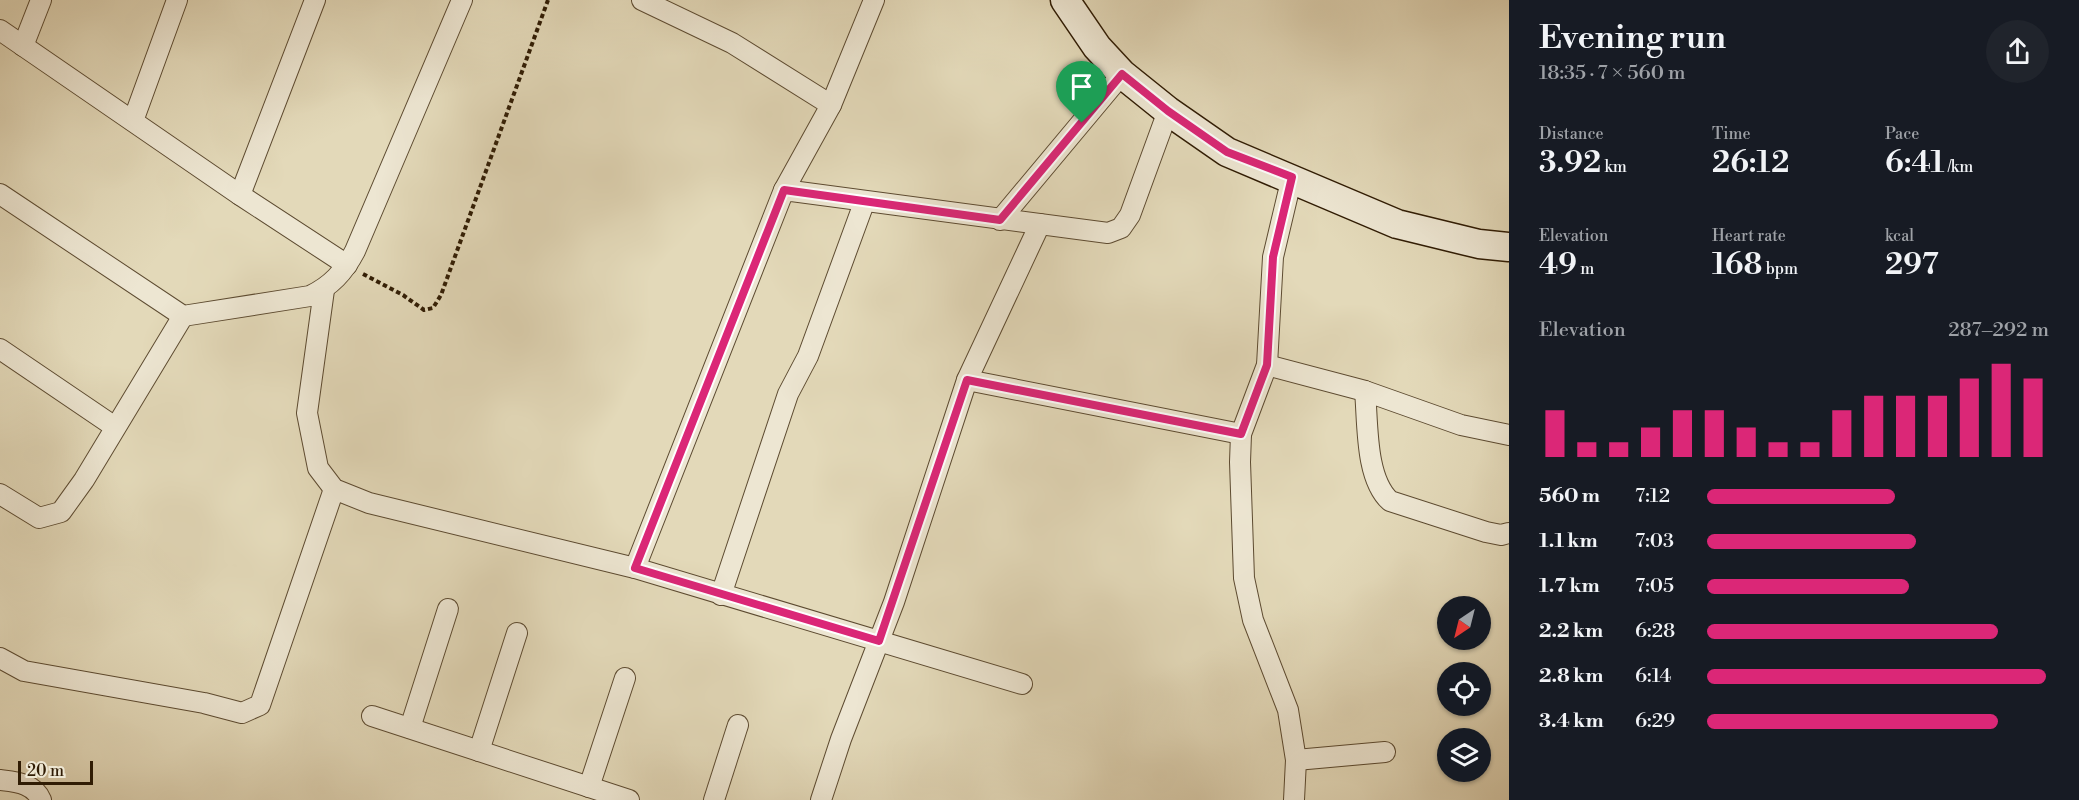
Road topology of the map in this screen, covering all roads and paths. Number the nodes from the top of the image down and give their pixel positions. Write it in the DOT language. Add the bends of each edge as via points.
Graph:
graph roads {
  1 [pos="41,0"];
  2 [pos="177,0"];
  3 [pos="315,0"];
  4 [pos="462,0"];
  5 [pos="548,0"];
  6 [pos="642,0"];
  7 [pos="874,0"];
  8 [pos="1065,0"];
  9 [pos="0,30"];
  10 [pos="23,46"];
  11 [pos="1122,74"];
  12 [pos="831,105"];
  13 [pos="1168,111"];
  14 [pos="133,121"];
  15 [pos="1292,177"];
  16 [pos="784,190"];
  17 [pos="0,194"];
  18 [pos="240,195"];
  19 [pos="864,203"];
  20 [pos="1000,220"];
  21 [pos="1040,224"];
  22 [pos="1509,247"];
  23 [pos="347,265"];
  24 [pos="324,290"];
  25 [pos="183,316"];
  26 [pos="0,348"];
  27 [pos="1267,365"];
  28 [pos="967,380"];
  29 [pos="1365,390"];
  30 [pos="115,427"];
  31 [pos="1241,434"];
  32 [pos="1509,435"];
  33 [pos="334,489"];
  34 [pos="0,494"];
  35 [pos="1509,533"];
  36 [pos="635,568"];
  37 [pos="721,595"];
  38 [pos="448,609"];
  39 [pos="517,633"];
  40 [pos="879,641"];
  41 [pos="0,658"];
  42 [pos="625,678"];
  43 [pos="1022,684"];
  44 [pos="372,716"];
  45 [pos="738,725"];
  46 [pos="410,728"];
  47 [pos="479,751"];
  48 [pos="1385,752"];
  49 [pos="1296,760"];
  50 [pos="0,780"];
  51 [pos="594,792"];
  52 [pos="41,800"];
  53 [pos="629,800"];
  54 [pos="714,800"];
  55 [pos="821,800"];
  56 [pos="1294,800"];
  1 -- 10 [label="street"];
  2 -- 14 [label="street"];
  3 -- 18 [label="street"];
  4 -- 23 [label="street" via="370,221"];
  5 -- 23 [label="path" via="434,308 424,310"];
  6 -- 12 [label="street" via="732,43"];
  7 -- 12 [label="street"];
  8 -- 11 [label="main road" via="1096,47"];
  9 -- 10 [label="street"];
  10 -- 14 [label="street"];
  11 -- 13 [label="main road"];
  11 -- 20 [label="street"];
  12 -- 16 [label="street"];
  13 -- 15 [label="main road" via="1227,152"];
  13 -- 21 [label="street" via="1130,215 1120,228 1108,233"];
  14 -- 18 [label="street"];
  15 -- 22 [label="main road" via="1318,192 1397,224 1479,244"];
  15 -- 27 [label="street" via="1273,257"];
  16 -- 19 [label="street"];
  16 -- 36 [label="street"];
  17 -- 25 [label="street"];
  18 -- 23 [label="street"];
  19 -- 20 [label="street"];
  19 -- 37 [label="street" via="808,356 788,394"];
  20 -- 21 [label="street"];
  21 -- 28 [label="street"];
  23 -- 24 [label="street"];
  24 -- 25 [label="street" via="287,302"];
  24 -- 33 [label="street" via="307,413 318,468"];
  25 -- 30 [label="street"];
  26 -- 30 [label="street"];
  27 -- 29 [label="street"];
  27 -- 31 [label="street"];
  28 -- 31 [label="street"];
  28 -- 40 [label="street"];
  29 -- 32 [label="street" via="1461,425"];
  29 -- 35 [label="street" via="1374,476 1390,501 1486,532 1501,536"];
  30 -- 34 [label="street" via="61,512 39,518"];
  31 -- 49 [label="street" via="1244,578 1253,620 1288,711"];
  33 -- 36 [label="street" via="369,503"];
  33 -- 41 [label="street" via="260,705 242,713 24,671"];
  36 -- 37 [label="street"];
  37 -- 40 [label="street"];
  38 -- 46 [label="street"];
  39 -- 47 [label="street"];
  40 -- 43 [label="street"];
  40 -- 55 [label="street"];
  42 -- 51 [label="street"];
  44 -- 46 [label="street"];
  45 -- 54 [label="street"];
  46 -- 47 [label="street"];
  47 -- 51 [label="street"];
  48 -- 49 [label="street"];
  49 -- 56 [label="street"];
  50 -- 52 [label="street" via="30,786"];
  51 -- 53 [label="street"];
}
